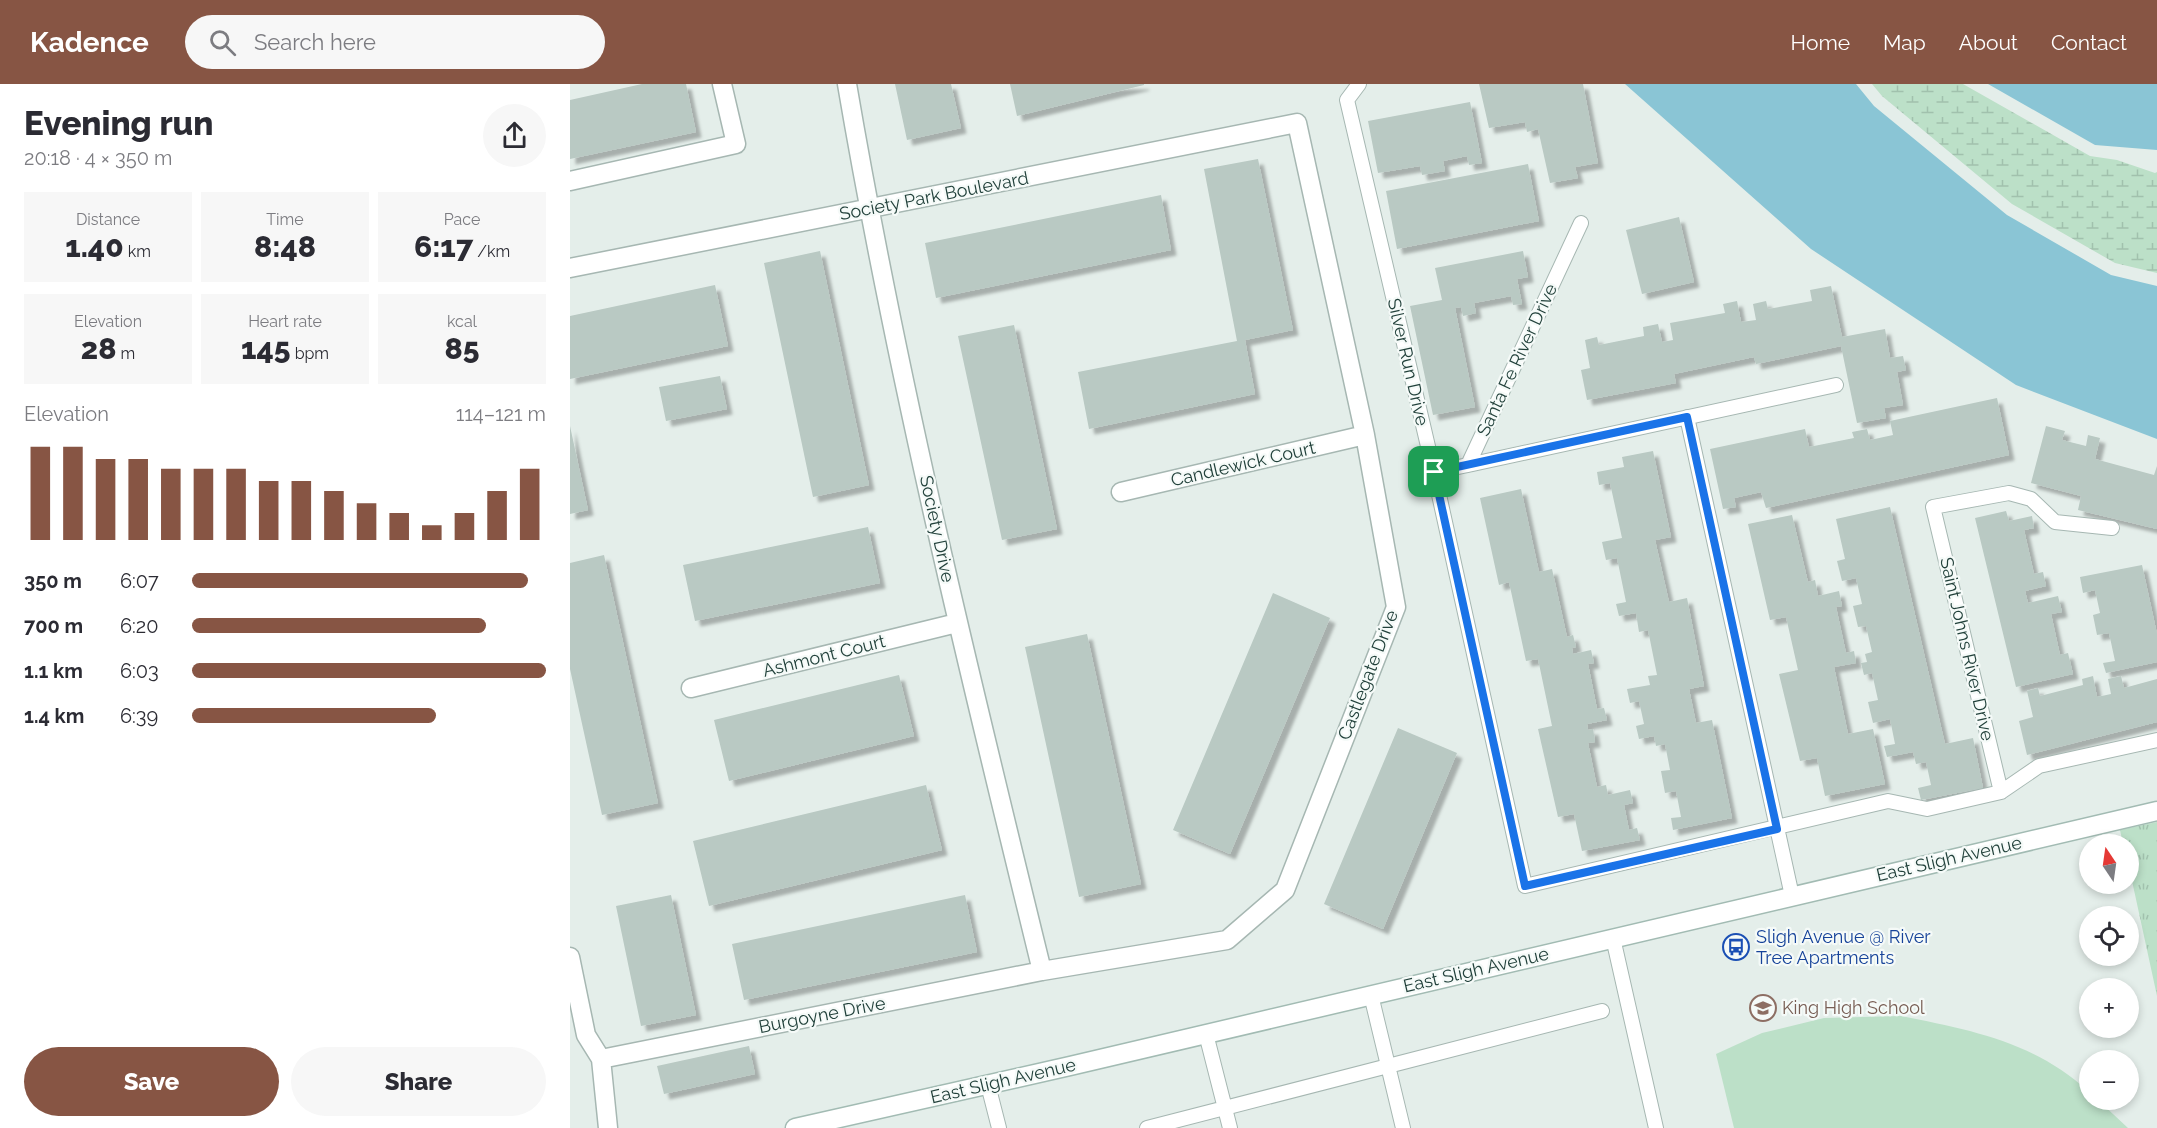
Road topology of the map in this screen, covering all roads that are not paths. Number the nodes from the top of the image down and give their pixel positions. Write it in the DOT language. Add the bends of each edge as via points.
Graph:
graph roads {
  1 [pos="723,84"];
  2 [pos="847,84"];
  3 [pos="1359,84"];
  4 [pos="1297,123"];
  5 [pos="570,181"];
  6 [pos="868,210"];
  7 [pos="1581,223"];
  8 [pos="570,268"];
  9 [pos="1836,385"];
  10 [pos="1687,417"];
  11 [pos="1365,435"];
  12 [pos="1468,465"];
  13 [pos="1434,472"];
  14 [pos="1121,492"];
  15 [pos="2112,528"];
  16 [pos="957,623"];
  17 [pos="691,688"];
  18 [pos="2157,740"];
  19 [pos="2001,792"];
  20 [pos="2157,812"];
  21 [pos="1777,829"];
  22 [pos="1792,896"];
  23 [pos="1613,938"];
  24 [pos="570,957"];
  25 [pos="1042,971"];
  26 [pos="1371,995"];
  27 [pos="1602,1011"];
  28 [pos="1206,1034"];
  29 [pos="602,1059"];
  30 [pos="1388,1066"];
  31 [pos="988,1085"];
  32 [pos="1224,1108"];
  33 [pos="608,1128"];
  34 [pos="795,1128"];
  35 [pos="999,1128"];
  36 [pos="1147,1128"];
  37 [pos="1230,1128"];
  38 [pos="1403,1128"];
  39 [pos="1656,1128"];
  1 -- 5 [label="street" via="736,144"];
  2 -- 6 [label="street, Society Drive"];
  3 -- 13 [label="lane, Silver Run Drive" via="1347,100"];
  4 -- 6 [label="street, Society Park Boulevard"];
  4 -- 11 [label="street, Castlegate Drive"];
  6 -- 8 [label="street, Society Park Boulevard"];
  6 -- 16 [label="street, Society Drive"];
  7 -- 12 [label="lane, Santa Fe River Drive"];
  9 -- 10 [label="lane"];
  10 -- 12 [label="lane"];
  10 -- 21 [label="lane"];
  11 -- 14 [label="street, Candlewick Court"];
  11 -- 25 [label="street, Castlegate Drive" via="1396,607 1285,890 1227,940"];
  12 -- 13 [label="lane"];
  13 -- 21 [label="lane, Silver Run Drive" via="1525,886"];
  15 -- 19 [label="lane, Saint Johns River Drive" via="2055,522 2031,498 2009,493 1933,507"];
  16 -- 17 [label="street, Ashmont Court"];
  16 -- 25 [label="street, Society Drive"];
  18 -- 19 [label="lane" via="2039,766"];
  19 -- 21 [label="lane" via="1927,809 1887,801"];
  20 -- 22 [label="street, East Sligh Avenue"];
  21 -- 22 [label="lane"];
  22 -- 23 [label="street, East Sligh Avenue"];
  23 -- 26 [label="street, East Sligh Avenue"];
  23 -- 39 [label="lane"];
  24 -- 29 [label="street" via="586,1035"];
  25 -- 29 [label="street, Burgoyne Drive"];
  26 -- 28 [label="street, East Sligh Avenue"];
  26 -- 30 [label="lane"];
  27 -- 30 [label="lane"];
  28 -- 31 [label="street, East Sligh Avenue"];
  28 -- 32 [label="lane"];
  29 -- 33 [label="street"];
  30 -- 32 [label="lane"];
  30 -- 38 [label="lane"];
  31 -- 34 [label="street, East Sligh Avenue"];
  31 -- 35 [label="lane"];
  32 -- 36 [label="lane"];
  32 -- 37 [label="lane"];
}
